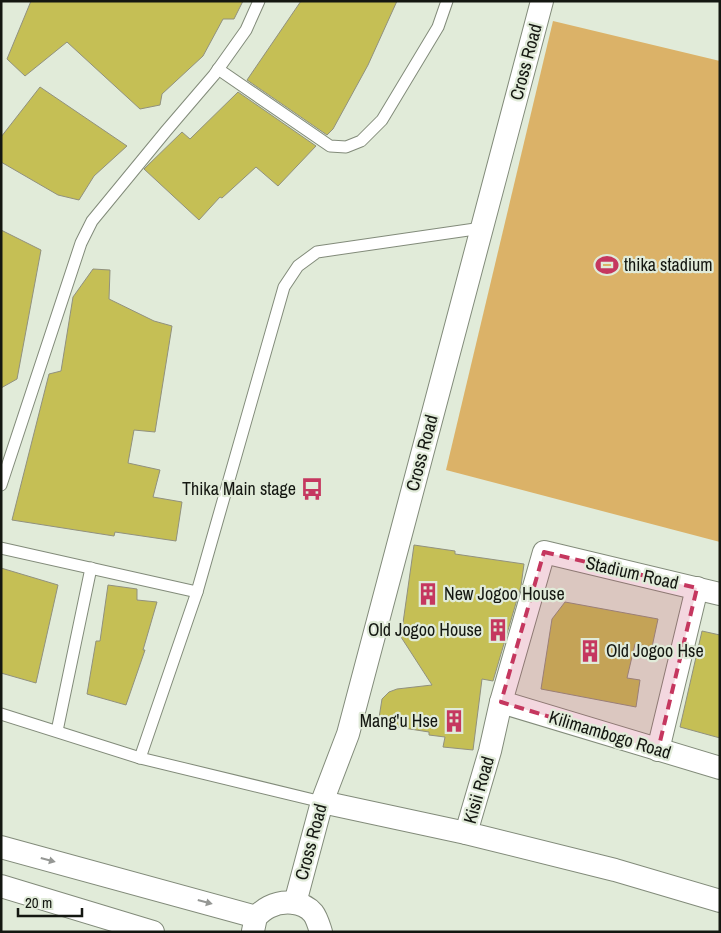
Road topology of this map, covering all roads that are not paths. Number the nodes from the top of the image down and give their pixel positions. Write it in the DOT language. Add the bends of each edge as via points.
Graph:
graph roads {
  1 [pos="258,1"];
  2 [pos="447,1"];
  3 [pos="542,1"];
  4 [pos="218,70"];
  5 [pos="482,228"];
  6 [pos="1,485"];
  7 [pos="1,548"];
  8 [pos="544,552"];
  9 [pos="91,568"];
  10 [pos="697,588"];
  11 [pos="197,592"];
  12 [pos="720,594"];
  13 [pos="501,702"];
  14 [pos="1,714"];
  15 [pos="57,731"];
  16 [pos="658,750"];
  17 [pos="140,758"];
  18 [pos="720,768"];
  19 [pos="322,802"];
  20 [pos="466,833"];
  21 [pos="1,847"];
  22 [pos="1,886"];
  23 [pos="720,901"];
  24 [pos="295,903"];
  25 [pos="255,924"];
  26 [pos="151,931"];
  27 [pos="323,931"];
  1 -- 4 [label="lane" via="246,30"];
  2 -- 4 [label="lane" via="438,27 382,120 361,142 346,147 330,146"];
  3 -- 5 [label="street, Cross Road"];
  4 -- 6 [label="lane" via="92,221 81,243"];
  5 -- 11 [label="lane" via="316,252 298,266 284,288"];
  5 -- 19 [label="street, Cross Road" via="348,734"];
  7 -- 9 [label="lane"];
  8 -- 10 [label="street, Stadium Road"];
  8 -- 13 [label="street, Kisii Road"];
  9 -- 11 [label="lane"];
  9 -- 15 [label="lane"];
  10 -- 12 [label="street, Stadium Road"];
  10 -- 16 [label="street"];
  11 -- 17 [label="lane"];
  13 -- 16 [label="street, Kilimambogo Road"];
  13 -- 20 [label="street, Kisii Road"];
  14 -- 15 [label="lane"];
  15 -- 17 [label="lane"];
  16 -- 18 [label="street, Kilimambogo Road"];
  17 -- 19 [label="lane"];
  19 -- 20 [label="street"];
  19 -- 24 [label="street, Cross Road"];
  20 -- 23 [label="street, Kisii Road" via="615,870"];
  21 -- 25 [label="street, one-way"];
  22 -- 26 [label="street"];
  24 -- 25 [label="street" via="268,907"];
  24 -- 27 [label="street" via="314,914"];
}
